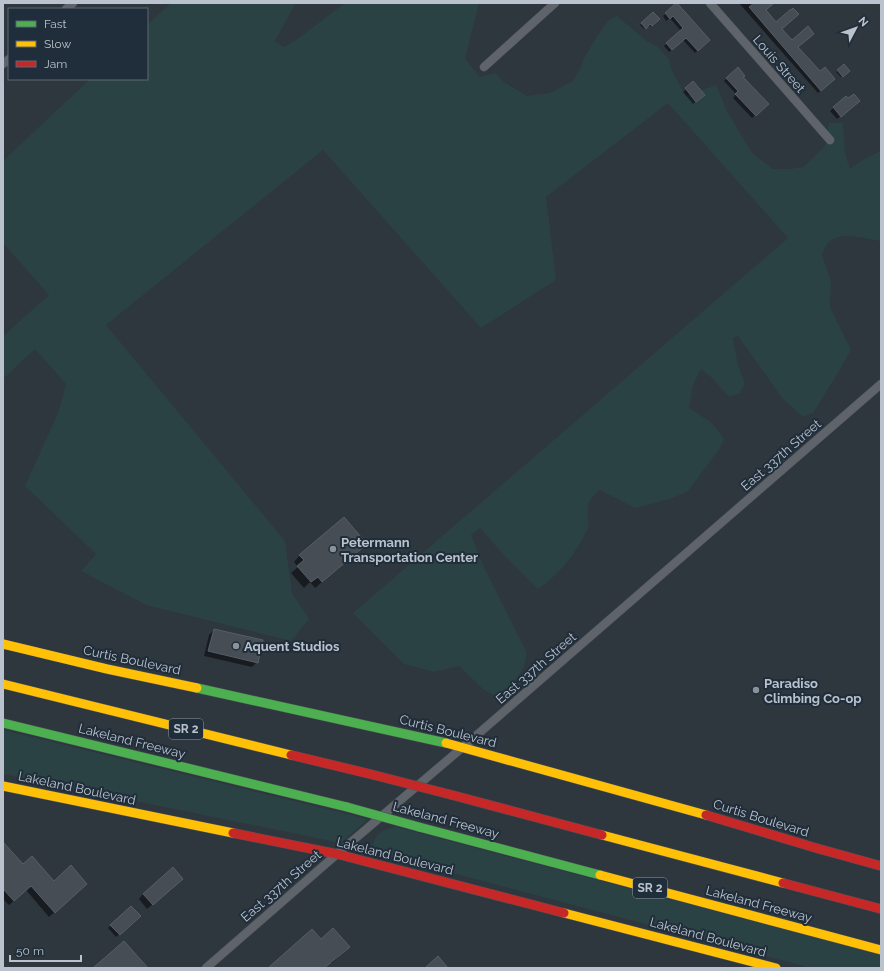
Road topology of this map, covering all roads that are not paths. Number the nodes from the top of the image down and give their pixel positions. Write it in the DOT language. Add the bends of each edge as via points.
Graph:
graph roads {
  1 [pos="555,3"];
  2 [pos="710,3"];
  3 [pos="484,67"];
  4 [pos="830,140"];
  5 [pos="881,384"];
  6 [pos="3,644"];
  7 [pos="3,684"];
  8 [pos="3,724"];
  9 [pos="463,747"];
  10 [pos="3,786"];
  11 [pos="337,854"];
  12 [pos="881,866"];
  13 [pos="881,909"];
  14 [pos="881,950"];
  15 [pos="206,968"];
  16 [pos="776,968"];
  1 -- 3 [label="street"];
  2 -- 4 [label="street, Louis Street"];
  5 -- 9 [label="street, East 337th Street"];
  6 -- 9 [label="main road, Curtis Boulevard"];
  7 -- 13 [label="main road, Lakeland Freeway / SR 2, bridge" via="452,795"];
  8 -- 14 [label="main road, Lakeland Freeway / SR 2, bridge" via="347,807"];
  9 -- 11 [label="street, East 337th Street"];
  9 -- 12 [label="main road, Curtis Boulevard" via="728,820"];
  10 -- 11 [label="main road, Lakeland Boulevard"];
  11 -- 15 [label="street, East 337th Street"];
  11 -- 16 [label="main road, Lakeland Boulevard"];
}
